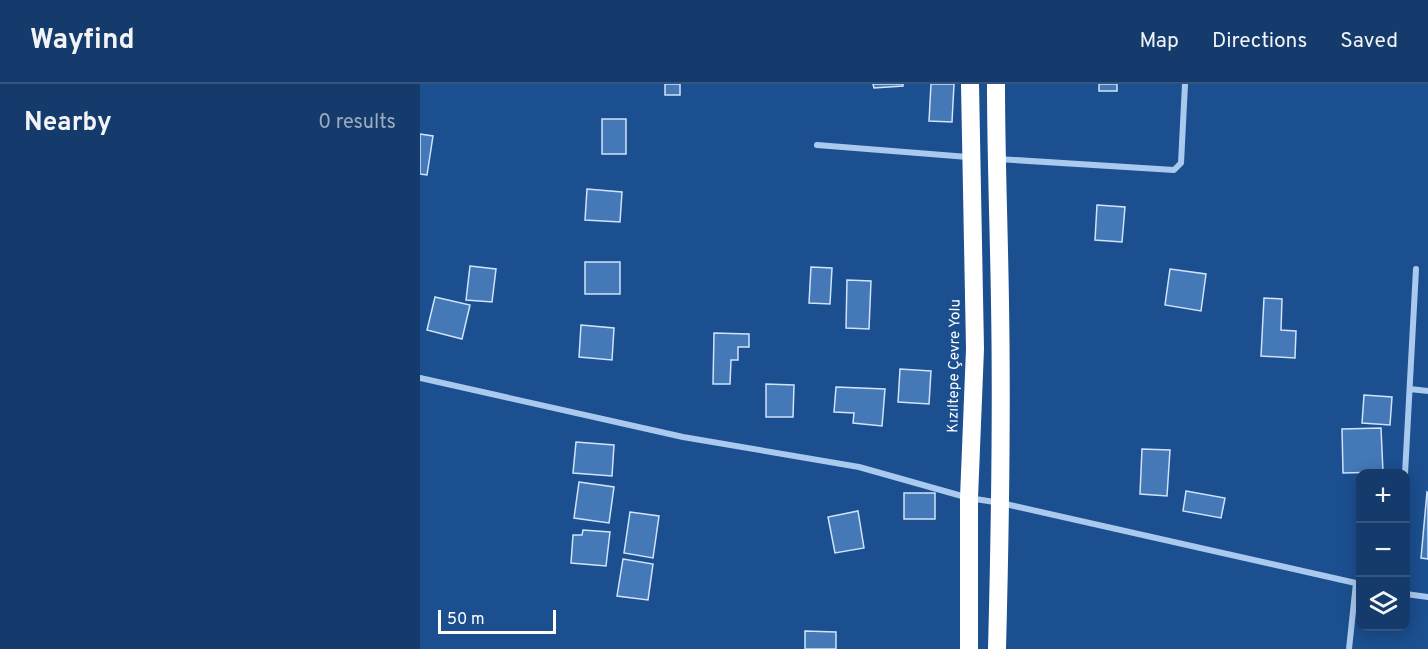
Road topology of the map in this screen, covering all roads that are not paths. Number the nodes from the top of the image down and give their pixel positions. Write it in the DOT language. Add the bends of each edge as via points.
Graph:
graph roads {
  1 [pos="970,84"];
  2 [pos="996,84"];
  3 [pos="1185,84"];
  4 [pos="817,145"];
  5 [pos="972,157"];
  6 [pos="996,159"];
  7 [pos="1416,269"];
  8 [pos="420,378"];
  9 [pos="1410,389"];
  10 [pos="1428,391"];
  11 [pos="1405,469"];
  12 [pos="969,498"];
  13 [pos="1001,503"];
  14 [pos="1356,583"];
  15 [pos="1410,595"];
  16 [pos="1428,597"];
  17 [pos="1356,598"];
  18 [pos="969,649"];
  19 [pos="997,649"];
  20 [pos="1349,649"];
  1 -- 5 [label="highway, Kızıltepe Çevre Yolu"];
  2 -- 6 [label="highway"];
  3 -- 6 [label="street" via="1181,163 1174,170"];
  4 -- 5 [label="street"];
  5 -- 12 [label="highway, Kızıltepe Çevre Yolu" via="975,349"];
  6 -- 13 [label="highway"];
  7 -- 9 [label="street"];
  8 -- 12 [label="street" via="682,437 859,467"];
  9 -- 10 [label="street"];
  9 -- 11 [label="street"];
  12 -- 13 [label="street"];
  12 -- 18 [label="highway, Kızıltepe Çevre Yolu"];
  13 -- 14 [label="street"];
  13 -- 19 [label="highway"];
  15 -- 16 [label="street"];
  17 -- 20 [label="street"];
}
